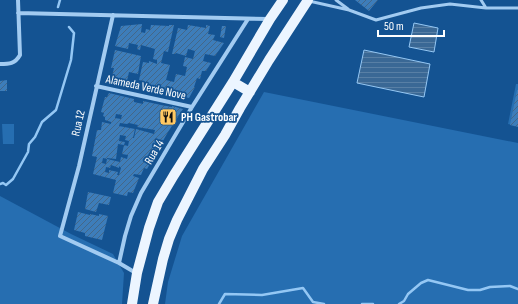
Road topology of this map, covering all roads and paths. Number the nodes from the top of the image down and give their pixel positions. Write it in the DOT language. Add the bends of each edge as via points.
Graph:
graph roads {
  1 [pos="18,0"];
  2 [pos="283,0"];
  3 [pos="308,0"];
  4 [pos="336,0"];
  5 [pos="480,0"];
  6 [pos="486,8"];
  7 [pos="518,8"];
  8 [pos="349,10"];
  9 [pos="18,13"];
  10 [pos="113,15"];
  11 [pos="248,19"];
  12 [pos="270,19"];
  13 [pos="0,64"];
  14 [pos="233,82"];
  15 [pos="96,86"];
  16 [pos="250,92"];
  17 [pos="224,98"];
  18 [pos="192,107"];
  19 [pos="240,108"];
  20 [pos="119,263"];
  21 [pos="137,273"];
  22 [pos="132,304"];
  23 [pos="153,304"];
  1 -- 9 [label="street"];
  2 -- 12 [label="main road"];
  3 -- 8 [label="lane"];
  3 -- 16 [label="main road"];
  4 -- 8 [label="lane"];
  5 -- 6 [label="lane"];
  6 -- 7 [label="lane"];
  6 -- 8 [label="lane" via="450,4 421,8 376,20"];
  9 -- 10 [label="street"];
  9 -- 13 [label="street" via="20,55 12,64"];
  10 -- 11 [label="street"];
  10 -- 15 [label="street, Rua 12"];
  11 -- 12 [label="street"];
  11 -- 18 [label="street, Rua 14"];
  12 -- 14 [label="main road"];
  14 -- 16 [label="main road"];
  14 -- 17 [label="main road"];
  15 -- 18 [label="street, Alameda Verde Nove"];
  15 -- 20 [label="street, Rua 12" via="79,166 60,236"];
  16 -- 19 [label="main road"];
  17 -- 19 [label="main road"];
  17 -- 21 [label="main road" via="158,202"];
  18 -- 20 [label="street, Rua 14" via="141,193 131,216"];
  19 -- 23 [label="main road" via="177,220 163,259"];
  20 -- 21 [label="street"];
  21 -- 22 [label="main road"];
}
